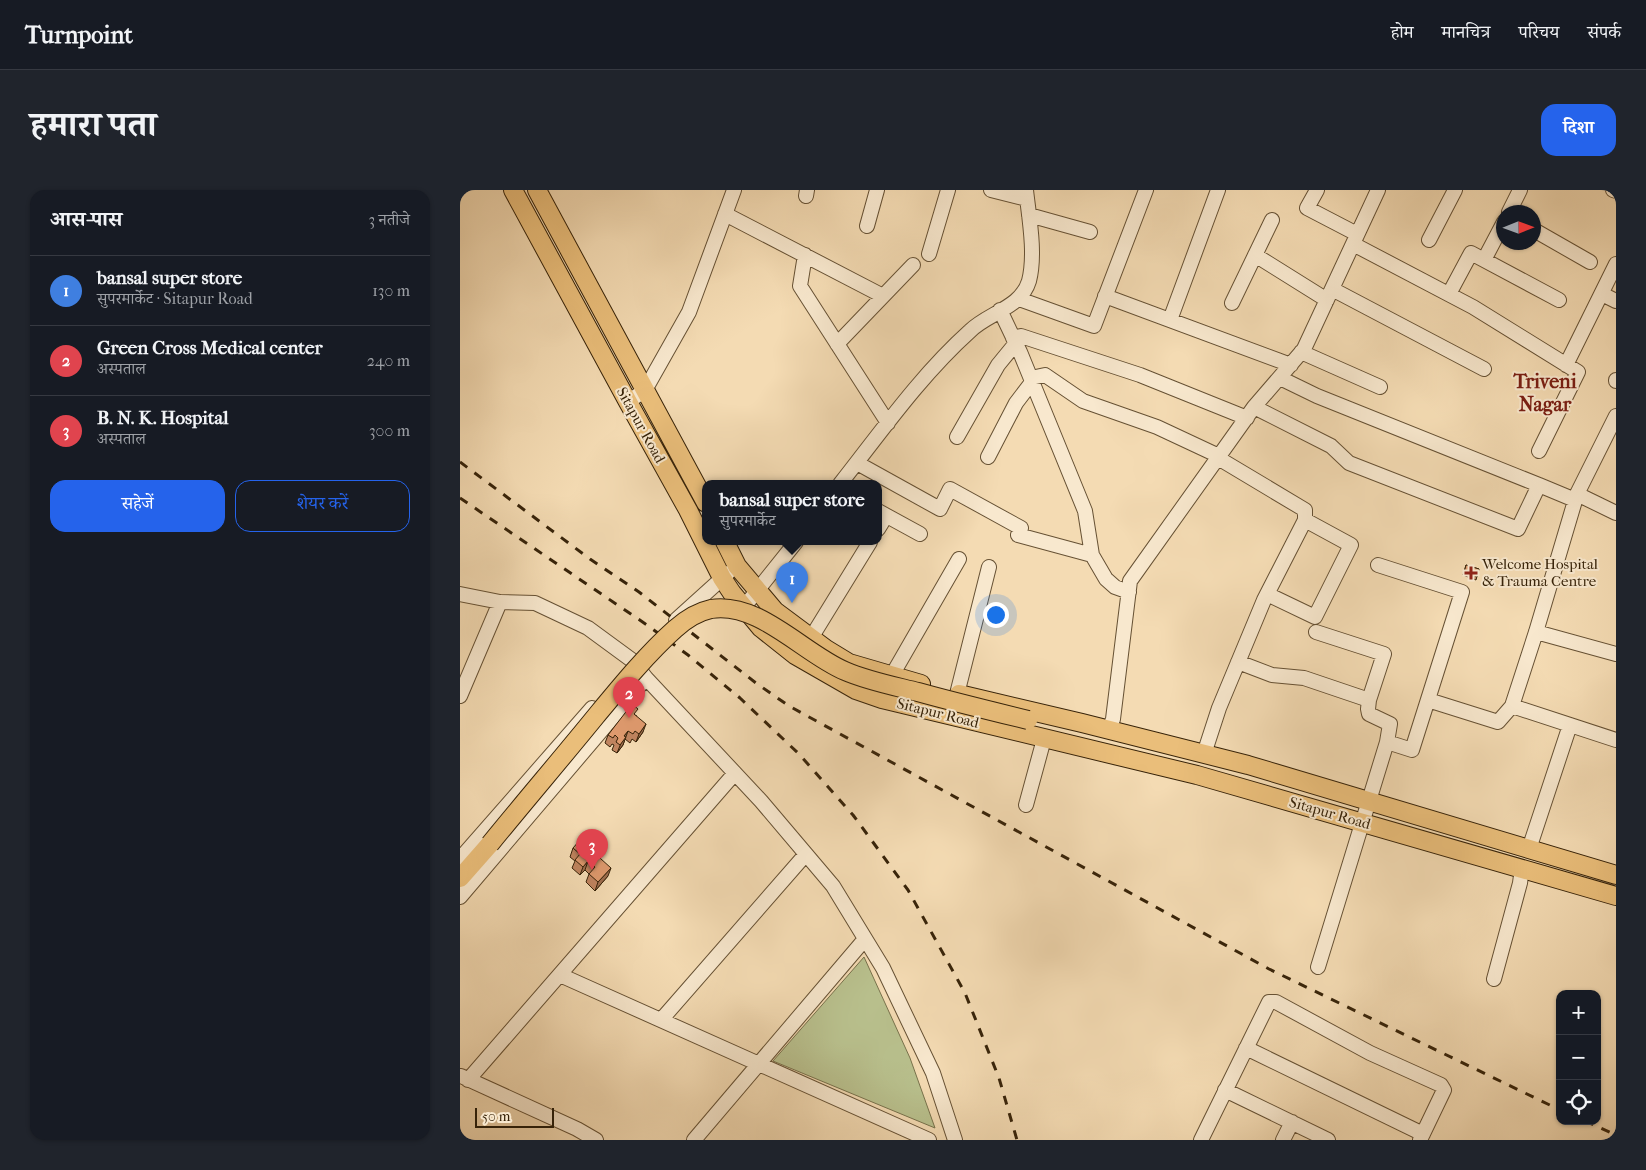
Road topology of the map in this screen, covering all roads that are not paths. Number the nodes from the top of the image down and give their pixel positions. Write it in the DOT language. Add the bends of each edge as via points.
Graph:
graph roads {
  1 [pos="514,190"];
  2 [pos="537,190"];
  3 [pos="734,190"];
  4 [pos="877,190"];
  5 [pos="948,190"];
  6 [pos="991,190"];
  7 [pos="1146,190"];
  8 [pos="1218,190"];
  9 [pos="1317,190"];
  10 [pos="1378,190"];
  11 [pos="1520,190"];
  12 [pos="1450,192"];
  13 [pos="1027,195"];
  14 [pos="1512,205"];
  15 [pos="725,214"];
  16 [pos="1029,215"];
  17 [pos="1272,220"];
  18 [pos="867,226"];
  19 [pos="1090,232"];
  20 [pos="1541,234"];
  21 [pos="1496,237"];
  22 [pos="1355,239"];
  23 [pos="1428,240"];
  24 [pos="929,254"];
  25 [pos="805,255"];
  26 [pos="1255,255"];
  27 [pos="1484,260"];
  28 [pos="1590,262"];
  29 [pos="1616,264"];
  30 [pos="913,265"];
  31 [pos="1329,294"];
  32 [pos="1449,294"];
  33 [pos="1602,294"];
  34 [pos="883,296"];
  35 [pos="1106,296"];
  36 [pos="1019,299"];
  37 [pos="1559,300"];
  38 [pos="1616,301"];
  39 [pos="1232,303"];
  40 [pos="1000,310"];
  41 [pos="1170,320"];
  42 [pos="1014,341"];
  43 [pos="837,344"];
  44 [pos="1302,352"];
  45 [pos="1291,365"];
  46 [pos="1566,365"];
  47 [pos="1484,369"];
  48 [pos="1280,378"];
  49 [pos="1032,380"];
  50 [pos="1380,387"];
  51 [pos="645,390"];
  52 [pos="628,402"];
  53 [pos="1251,413"];
  54 [pos="888,423"];
  55 [pos="1614,425"];
  56 [pos="957,437"];
  57 [pos="1539,451"];
  58 [pos="988,457"];
  59 [pos="1218,457"];
  60 [pos="857,462"];
  61 [pos="843,480"];
  62 [pos="1539,485"];
  63 [pos="702,496"];
  64 [pos="1576,497"];
  65 [pos="882,514"];
  66 [pos="1616,514"];
  67 [pos="1305,520"];
  68 [pos="920,534"];
  69 [pos="702,537"];
  70 [pos="706,545"];
  71 [pos="726,545"];
  72 [pos="794,545"];
  73 [pos="868,545"];
  74 [pos="1092,555"];
  75 [pos="959,560"];
  76 [pos="1378,565"];
  77 [pos="737,566"];
  78 [pos="989,567"];
  79 [pos="722,578"];
  80 [pos="758,591"];
  81 [pos="1128,592"];
  82 [pos="460,594"];
  83 [pos="1268,594"];
  84 [pos="500,602"];
  85 [pos="744,607"];
  86 [pos="1316,632"];
  87 [pos="1536,632"];
  88 [pos="811,638"];
  89 [pos="1616,654"];
  90 [pos="633,661"];
  91 [pos="1238,662"];
  92 [pos="892,676"];
  93 [pos="646,678"];
  94 [pos="957,694"];
  95 [pos="460,696"];
  96 [pos="1369,700"];
  97 [pos="1428,700"];
  98 [pos="1512,706"];
  99 [pos="1570,725"];
  100 [pos="1109,730"];
  101 [pos="1044,739"];
  102 [pos="1616,740"];
  103 [pos="1387,742"];
  104 [pos="1204,754"];
  105 [pos="1183,760"];
  106 [pos="735,773"];
  107 [pos="1197,775"];
  108 [pos="1368,801"];
  109 [pos="1026,805"];
  110 [pos="1361,822"];
  111 [pos="1528,849"];
  112 [pos="806,854"];
  113 [pos="460,859"];
  114 [pos="1522,868"];
  115 [pos="1616,875"];
  116 [pos="460,878"];
  117 [pos="1616,896"];
  118 [pos="460,897"];
  119 [pos="865,939"];
  120 [pos="1318,967"];
  121 [pos="560,974"];
  122 [pos="1494,979"];
  123 [pos="661,1020"];
  124 [pos="1246,1048"];
  125 [pos="760,1064"];
  126 [pos="464,1078"];
  127 [pos="1225,1090"];
  128 [pos="1292,1122"];
  129 [pos="1421,1137"];
  130 [pos="596,1140"];
  131 [pos="694,1140"];
  132 [pos="929,1140"];
  133 [pos="955,1140"];
  134 [pos="1201,1140"];
  135 [pos="1283,1140"];
  136 [pos="1328,1140"];
  1 -- 52 [label="main road, Sitapur Road"];
  2 -- 51 [label="main road, Sitapur Road"];
  3 -- 15 [label="street"];
  4 -- 18 [label="street"];
  5 -- 24 [label="street"];
  6 -- 13 [label="street"];
  7 -- 35 [label="street"];
  8 -- 41 [label="street"];
  9 -- 22 [label="street" via="1308,208"];
  10 -- 22 [label="street"];
  11 -- 14 [label="street"];
  12 -- 23 [label="street"];
  13 -- 16 [label="street"];
  15 -- 25 [label="street"];
  15 -- 51 [label="street" via="689,312"];
  16 -- 19 [label="street"];
  16 -- 36 [label="street" via="1032,245 1028,281"];
  17 -- 26 [label="street"];
  20 -- 28 [label="street"];
  21 -- 27 [label="street"];
  22 -- 31 [label="street"];
  22 -- 32 [label="street"];
  25 -- 34 [label="street"];
  25 -- 43 [label="street" via="800,286"];
  26 -- 31 [label="street"];
  26 -- 39 [label="street"];
  27 -- 32 [label="street" via="1471,252"];
  27 -- 37 [label="street"];
  29 -- 33 [label="street"];
  30 -- 34 [label="street"];
  31 -- 44 [label="street"];
  31 -- 47 [label="street"];
  32 -- 46 [label="street"];
  33 -- 38 [label="street"];
  33 -- 46 [label="street"];
  34 -- 43 [label="street"];
  35 -- 36 [label="street" via="1094,326"];
  35 -- 41 [label="street"];
  36 -- 40 [label="street"];
  40 -- 42 [label="street"];
  40 -- 54 [label="street" via="971,330 920,382"];
  41 -- 45 [label="street"];
  42 -- 49 [label="street"];
  42 -- 53 [label="street" via="1021,336"];
  42 -- 56 [label="street"];
  43 -- 54 [label="street"];
  44 -- 45 [label="street"];
  44 -- 50 [label="street"];
  45 -- 48 [label="street"];
  46 -- 57 [label="street" via="1578,372"];
  48 -- 53 [label="street"];
  48 -- 62 [label="street" via="1317,396"];
  49 -- 58 [label="street"];
  49 -- 59 [label="street" via="1045,375 1083,401 1157,427"];
  49 -- 74 [label="street" via="1085,511"];
  51 -- 52 [label="street"];
  51 -- 63 [label="main road, Sitapur Road"];
  52 -- 69 [label="main road, Sitapur Road"];
  53 -- 59 [label="street"];
  53 -- 62 [label="street" via="1331,446 1349,463 1518,529"];
  54 -- 60 [label="street"];
  55 -- 64 [label="street"];
  59 -- 67 [label="street" via="1305,510"];
  59 -- 81 [label="street" via="1130,581"];
  60 -- 61 [label="street"];
  60 -- 74 [label="street" via="940,509 950,489 1021,528 1018,535"];
  62 -- 64 [label="street"];
  64 -- 66 [label="street"];
  64 -- 87 [label="street"];
  65 -- 68 [label="street"];
  67 -- 83 [label="street"];
  67 -- 83 [label="street" via="1351,546 1315,617"];
  70 -- 79 [label="main road, Sitapur Road"];
  71 -- 77 [label="main road, Sitapur Road"];
  72 -- 80 [label="street"];
  73 -- 88 [label="street"];
  74 -- 81 [label="street" via="1106,579"];
  75 -- 92 [label="street"];
  76 -- 97 [label="street" via="1462,592"];
  77 -- 79 [label="street"];
  77 -- 80 [label="main road, Sitapur Road"];
  78 -- 94 [label="street"];
  79 -- 85 [label="main road, Sitapur Road"];
  79 -- 90 [label="street"];
  80 -- 85 [label="street"];
  80 -- 88 [label="main road, Sitapur Road" via="775,610"];
  81 -- 100 [label="street"];
  82 -- 84 [label="street"];
  83 -- 91 [label="street"];
  84 -- 90 [label="street" via="534,603 588,628"];
  84 -- 95 [label="street"];
  85 -- 101 [label="main road, Sitapur Road" via="761,628 795,655 856,690 921,710"];
  86 -- 96 [label="street" via="1384,654"];
  87 -- 89 [label="street"];
  87 -- 98 [label="street"];
  88 -- 92 [label="main road, Sitapur Road" via="849,663"];
  90 -- 93 [label="street"];
  90 -- 113 [label="street"];
  91 -- 96 [label="street" via="1272,675 1304,678"];
  91 -- 104 [label="street"];
  92 -- 94 [label="main road, Sitapur Road"];
  93 -- 106 [label="street"];
  93 -- 118 [label="street"];
  94 -- 100 [label="main road, Sitapur Road"];
  96 -- 103 [label="street" via="1369,714 1390,724"];
  97 -- 98 [label="street" via="1498,722"];
  97 -- 103 [label="street" via="1412,750"];
  98 -- 99 [label="street"];
  99 -- 102 [label="street"];
  99 -- 111 [label="street"];
  100 -- 104 [label="main road, Sitapur Road"];
  101 -- 107 [label="main road, Sitapur Road"];
  101 -- 109 [label="street"];
  103 -- 108 [label="street"];
  104 -- 105 [label="main road"];
  104 -- 108 [label="main road, Sitapur Road"];
  105 -- 107 [label="main road"];
  105 -- 116 [label="main road, bridge" via="881,683 822,660 758,618 712,609 689,618 660,644"];
  106 -- 112 [label="street"];
  106 -- 121 [label="street"];
  107 -- 110 [label="main road, Sitapur Road"];
  108 -- 110 [label="street"];
  108 -- 111 [label="main road, Sitapur Road"];
  110 -- 114 [label="main road, Sitapur Road"];
  110 -- 120 [label="street"];
  111 -- 115 [label="main road, Sitapur Road"];
  112 -- 119 [label="street" via="833,886"];
  112 -- 123 [label="street"];
  114 -- 117 [label="main road, Sitapur Road"];
  114 -- 122 [label="street"];
  119 -- 125 [label="street"];
  119 -- 133 [label="street" via="883,968 933,1072"];
  121 -- 123 [label="street"];
  121 -- 126 [label="street"];
  123 -- 125 [label="street"];
  124 -- 127 [label="street"];
  124 -- 129 [label="street"];
  124 -- 129 [label="street" via="1268,1002 1276,1002 1370,1053 1441,1085 1444,1090"];
  125 -- 131 [label="street"];
  125 -- 132 [label="street"];
  126 -- 130 [label="street"];
  127 -- 128 [label="street"];
  127 -- 134 [label="street"];
  128 -- 135 [label="street"];
  128 -- 136 [label="street"];
}
